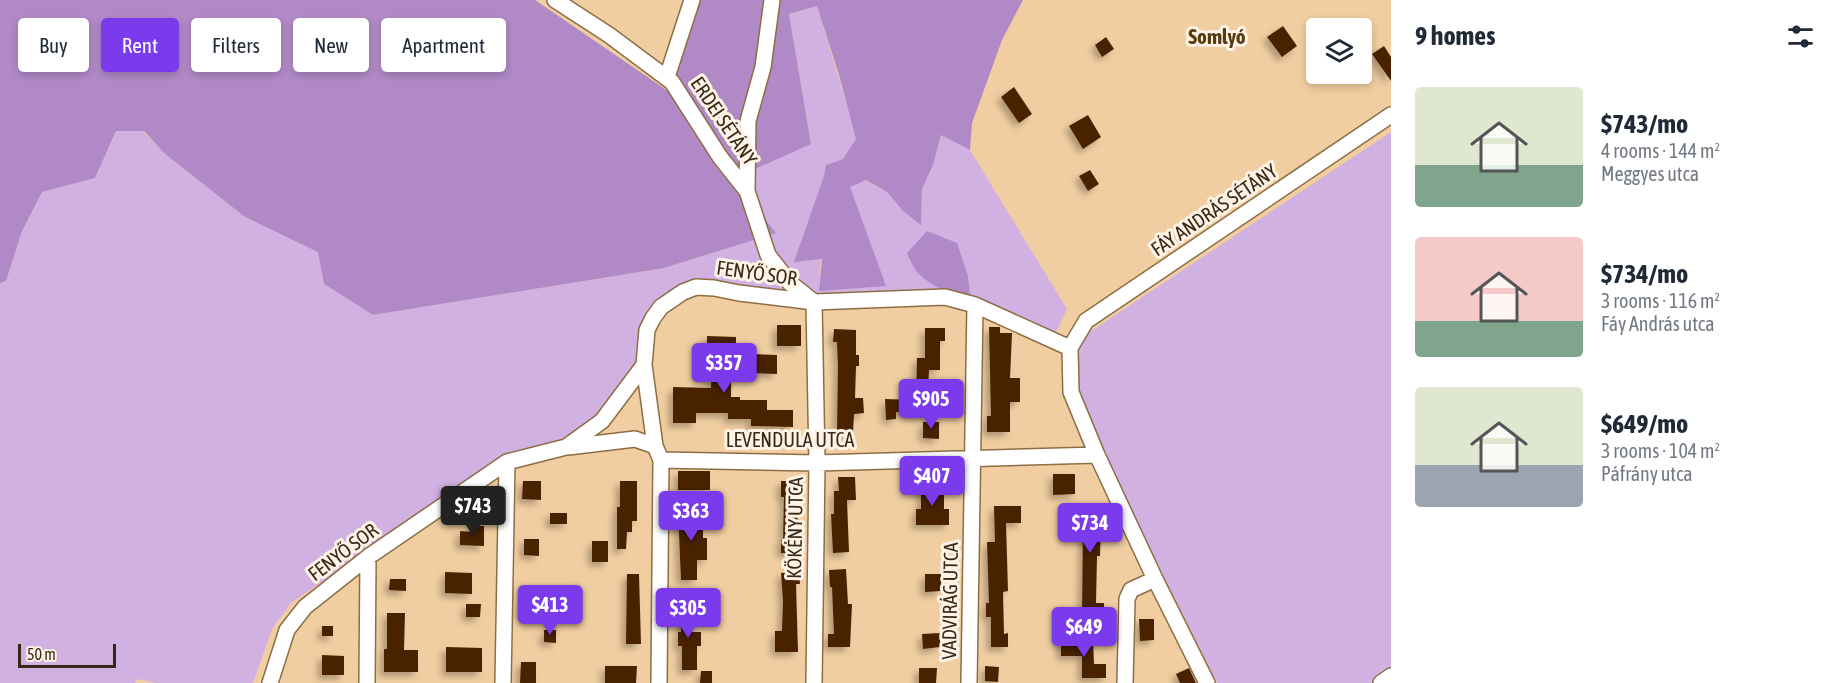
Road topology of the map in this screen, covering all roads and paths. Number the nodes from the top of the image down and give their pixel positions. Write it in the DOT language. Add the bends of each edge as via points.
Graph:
graph roads {
  1 [pos="555,0"];
  2 [pos="692,0"];
  3 [pos="772,0"];
  4 [pos="667,77"];
  5 [pos="1391,115"];
  6 [pos="747,191"];
  7 [pos="814,302"];
  8 [pos="975,305"];
  9 [pos="1070,348"];
  10 [pos="644,365"];
  11 [pos="566,447"];
  12 [pos="658,453"];
  13 [pos="1097,455"];
  14 [pos="974,460"];
  15 [pos="507,462"];
  16 [pos="818,463"];
  17 [pos="368,557"];
  18 [pos="1155,579"];
  19 [pos="1391,676"];
  20 [pos="270,683"];
  21 [pos="367,683"];
  22 [pos="503,683"];
  23 [pos="659,683"];
  24 [pos="814,683"];
  25 [pos="969,683"];
  26 [pos="1125,683"];
  27 [pos="1207,683"];
  28 [pos="1381,683"];
  1 -- 4 [label="street, ERDEI SÉTÁNY"];
  2 -- 4 [label="street"];
  3 -- 6 [label="street" via="763,67 748,121"];
  4 -- 6 [label="street, ERDEI SÉTÁNY"];
  5 -- 9 [label="street, FÁY ANDRÁS SÉTÁNY" via="1086,321"];
  6 -- 7 [label="street, ERDEI SÉTÁNY" via="768,255 790,283"];
  7 -- 8 [label="street, FENYŐ SOR" via="945,297"];
  7 -- 10 [label="street, FENYŐ SOR" via="696,287 662,307 653,318 647,330"];
  7 -- 16 [label="street, KÖKÉNY UTCA"];
  8 -- 9 [label="street, FENYŐ SOR"];
  8 -- 14 [label="street, VADVIRÁG UTCA"];
  9 -- 13 [label="street" via="1071,392"];
  10 -- 11 [label="street, FENYŐ SOR" via="602,421"];
  10 -- 12 [label="street"];
  11 -- 12 [label="street, LEVENDULA UTCA" via="635,438"];
  11 -- 15 [label="street, FENYŐ SOR"];
  12 -- 16 [label="street, LEVENDULA UTCA"];
  12 -- 23 [label="street"];
  13 -- 14 [label="street, LEVENDULA UTCA"];
  13 -- 18 [label="street"];
  14 -- 16 [label="street, LEVENDULA UTCA"];
  14 -- 25 [label="street, VADVIRÁG UTCA"];
  15 -- 17 [label="street, FENYŐ SOR"];
  15 -- 22 [label="street"];
  16 -- 24 [label="street, KÖKÉNY UTCA"];
  17 -- 20 [label="street, FENYŐ SOR" via="305,608 287,630"];
  17 -- 21 [label="street"];
  18 -- 26 [label="street" via="1131,590 1127,599"];
  18 -- 27 [label="street"];
  19 -- 28 [label="street"];
}
